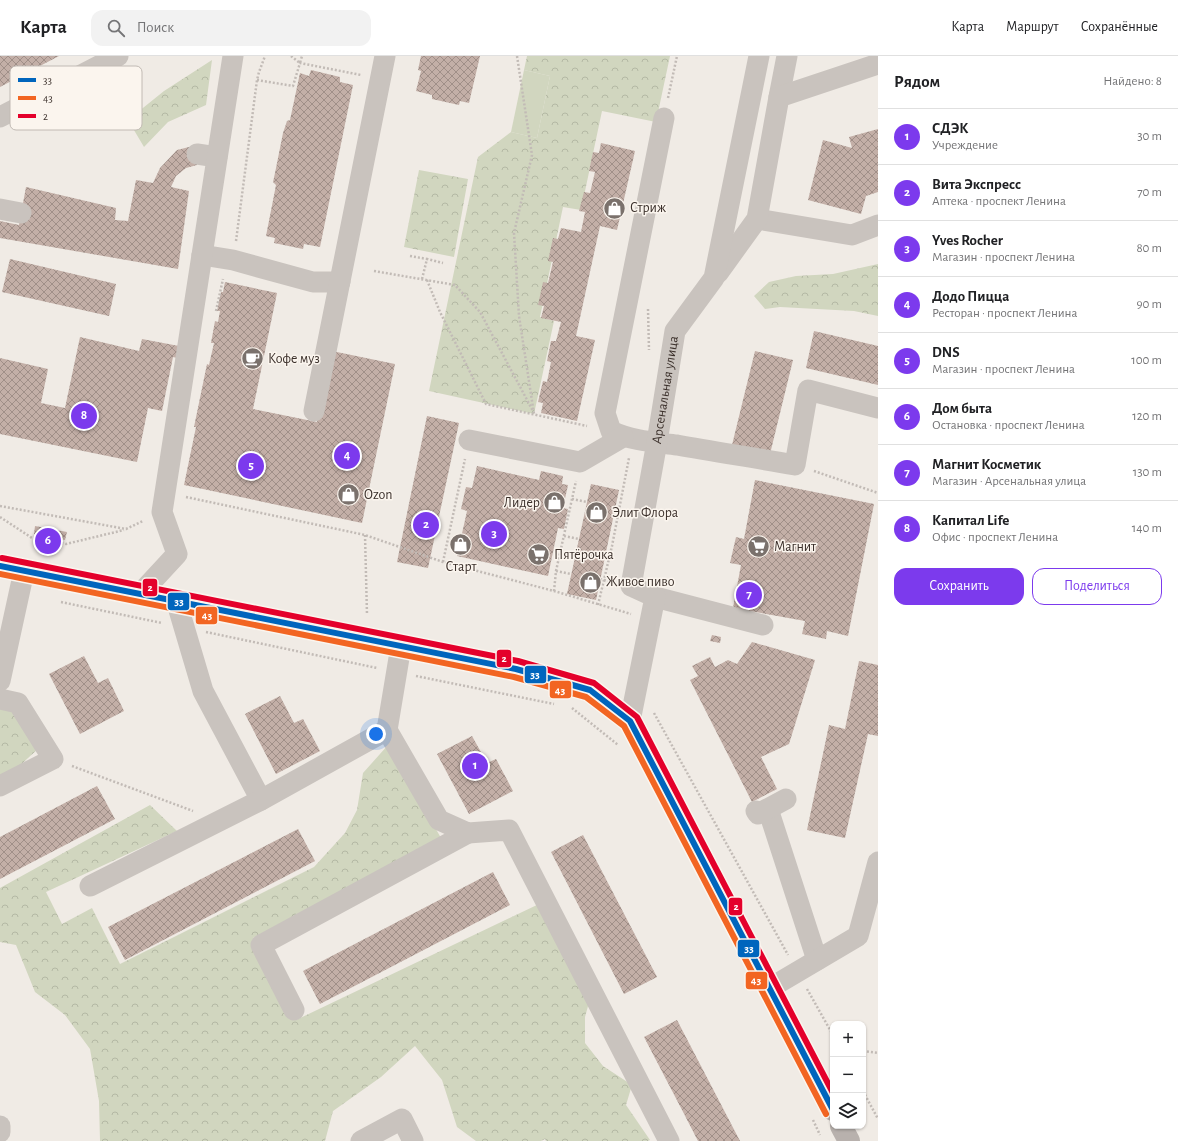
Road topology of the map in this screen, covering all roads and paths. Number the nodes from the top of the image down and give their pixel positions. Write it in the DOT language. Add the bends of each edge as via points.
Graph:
graph roads {
  1 [pos="118,56"];
  2 [pos="233,56"];
  3 [pos="265,56"];
  4 [pos="291,56"];
  5 [pos="302,56"];
  6 [pos="517,56"];
  7 [pos="678,56"];
  8 [pos="759,56"];
  9 [pos="787,56"];
  10 [pos="384,59"];
  11 [pos="300,63"];
  12 [pos="878,64"];
  13 [pos="99,66"];
  14 [pos="257,80"];
  15 [pos="779,97"];
  16 [pos="10,112"];
  17 [pos="0,117"];
  18 [pos="664,118"];
  19 [pos="0,209"];
  20 [pos="21,213"];
  21 [pos="757,219"];
  22 [pos="878,225"];
  23 [pos="202,255"];
  24 [pos="410,256"];
  25 [pos="427,259"];
  26 [pos="233,260"];
  27 [pos="443,263"];
  28 [pos="374,271"];
  29 [pos="714,278"];
  30 [pos="422,279"];
  31 [pos="427,280"];
  32 [pos="340,282"];
  33 [pos="648,304"];
  34 [pos="649,351"];
  35 [pos="878,408"];
  36 [pos="314,412"];
  37 [pos="534,414"];
  38 [pos="622,436"];
  39 [pos="469,440"];
  40 [pos="657,442"];
  41 [pos="580,462"];
  42 [pos="795,465"];
  43 [pos="878,493"];
  44 [pos="572,499"];
  45 [pos="587,502"];
  46 [pos="0,506"];
  47 [pos="162,512"];
  48 [pos="0,517"];
  49 [pos="126,529"];
  50 [pos="365,535"];
  51 [pos="564,536"];
  52 [pos="579,539"];
  53 [pos="443,562"];
  54 [pos="0,566"];
  55 [pos="24,571"];
  56 [pos="556,571"];
  57 [pos="572,574"];
  58 [pos="554,591"];
  59 [pos="140,594"];
  60 [pos="655,597"];
  61 [pos="176,600"];
  62 [pos="56,601"];
  63 [pos="598,605"];
  64 [pos="367,615"];
  65 [pos="634,615"];
  66 [pos="763,625"];
  67 [pos="184,627"];
  68 [pos="401,646"];
  69 [pos="396,672"];
  70 [pos="0,681"];
  71 [pos="0,699"];
  72 [pos="556,704"];
  73 [pos="572,707"];
  74 [pos="654,712"];
  75 [pos="630,721"];
  76 [pos="387,730"];
  77 [pos="622,749"];
  78 [pos="53,759"];
  79 [pos="0,786"];
  80 [pos="786,799"];
  81 [pos="261,800"];
  82 [pos="220,821"];
  83 [pos="468,833"];
  84 [pos="878,862"];
  85 [pos="90,886"];
  86 [pos="817,960"];
  87 [pos="798,972"];
  88 [pos="770,988"];
  89 [pos="294,1010"];
  90 [pos="830,1030"];
  91 [pos="866,1051"];
  92 [pos="878,1053"];
  93 [pos="864,1093"];
  94 [pos="830,1104"];
  95 [pos="878,1119"];
  96 [pos="812,1120"];
  97 [pos="0,1126"];
  98 [pos="843,1129"];
  99 [pos="0,1132"];
  100 [pos="361,1141"];
  101 [pos="413,1141"];
  102 [pos="669,1141"];
  103 [pos="823,1141"];
  104 [pos="849,1141"];
  1 -- 13 [label="street"];
  2 -- 23 [label="street" via="207,156"];
  3 -- 14 [label="path"];
  4 -- 11 [label="path"];
  5 -- 11 [label="path"];
  6 -- 37 [label="path" via="532,155 514,233 519,316"];
  7 -- 18 [label="path"];
  8 -- 29 [label="street, Арсенальная улица"];
  9 -- 15 [label="street"];
  10 -- 11 [label="path" via="364,76"];
  10 -- 32 [label="street"];
  11 -- 14 [label="path" via="293,86"];
  12 -- 15 [label="street"];
  14 -- 26 [label="path"];
  15 -- 21 [label="street"];
  16 -- 17 [label="street"];
  18 -- 38 [label="street" via="605,413"];
  19 -- 20 [label="street"];
  21 -- 22 [label="street" via="852,234"];
  21 -- 29 [label="street"];
  23 -- 26 [label="street"];
  23 -- 47 [label="street"];
  24 -- 25 [label="path"];
  25 -- 27 [label="path"];
  25 -- 30 [label="path"];
  26 -- 32 [label="street" via="313,282"];
  28 -- 30 [label="path"];
  29 -- 40 [label="street, Арсенальная улица" via="675,332"];
  30 -- 31 [label="path"];
  31 -- 37 [label="path" via="455,285 480,312"];
  31 -- 37 [label="path" via="440,312 486,404"];
  32 -- 36 [label="street"];
  33 -- 34 [label="path"];
  35 -- 42 [label="street" via="808,390"];
  37 -- 38 [label="path"];
  38 -- 40 [label="street"];
  38 -- 41 [label="street"];
  38 -- 63 [label="path" via="615,532"];
  39 -- 41 [label="street"];
  39 -- 53 [label="path"];
  40 -- 42 [label="street"];
  40 -- 60 [label="street, Арсенальная улица" via="631,586"];
  41 -- 44 [label="path"];
  42 -- 43 [label="path"];
  44 -- 45 [label="path"];
  44 -- 51 [label="path"];
  46 -- 49 [label="path"];
  47 -- 49 [label="path"];
  47 -- 50 [label="path" via="180,495"];
  47 -- 59 [label="street" via="177,554"];
  48 -- 49 [label="path" via="32,538 66,544"];
  50 -- 53 [label="path"];
  50 -- 64 [label="path"];
  51 -- 52 [label="path"];
  51 -- 56 [label="path"];
  53 -- 58 [label="path"];
  54 -- 55 [label="main road"];
  55 -- 59 [label="main road"];
  55 -- 70 [label="street"];
  56 -- 57 [label="path"];
  56 -- 58 [label="path"];
  58 -- 63 [label="path"];
  59 -- 61 [label="main road"];
  60 -- 66 [label="street"];
  60 -- 75 [label="street"];
  61 -- 67 [label="street"];
  61 -- 68 [label="main road"];
  62 -- 67 [label="path"];
  63 -- 65 [label="path"];
  67 -- 69 [label="path"];
  67 -- 81 [label="street" via="203,691"];
  68 -- 69 [label="street"];
  68 -- 75 [label="main road" via="516,669 590,690"];
  69 -- 72 [label="path"];
  69 -- 76 [label="street"];
  71 -- 78 [label="street" via="18,703"];
  73 -- 77 [label="path"];
  74 -- 87 [label="path"];
  75 -- 88 [label="main road"];
  76 -- 81 [label="street"];
  76 -- 83 [label="street" via="439,820"];
  78 -- 79 [label="street"];
  78 -- 82 [label="path"];
  80 -- 86 [label="street" via="761,807"];
  81 -- 82 [label="street"];
  82 -- 85 [label="street"];
  83 -- 89 [label="street" via="262,945"];
  83 -- 102 [label="street" via="508,830"];
  84 -- 86 [label="street" via="858,936"];
  86 -- 87 [label="street"];
  87 -- 88 [label="street"];
  87 -- 90 [label="path"];
  88 -- 94 [label="main road"];
  91 -- 92 [label="path"];
  93 -- 95 [label="path"];
  96 -- 103 [label="path"];
  97 -- 99 [label="street"];
  98 -- 104 [label="main road"];
  100 -- 101 [label="street" via="402,1119"];
}
